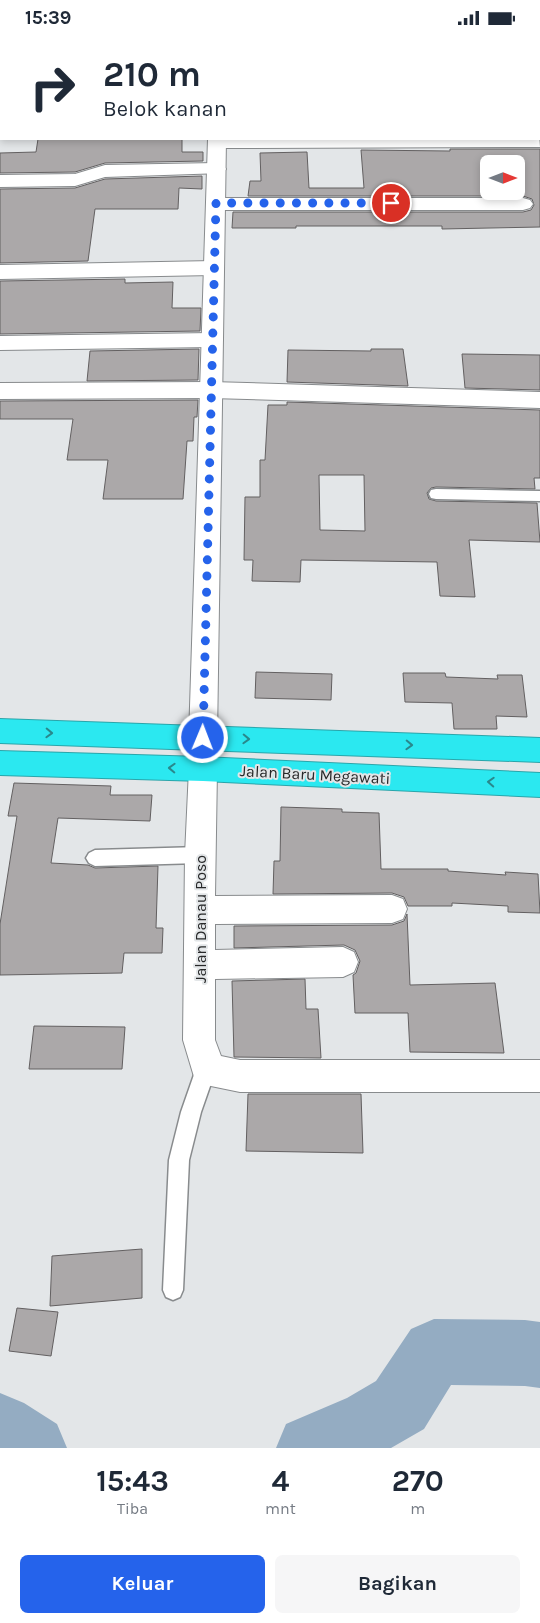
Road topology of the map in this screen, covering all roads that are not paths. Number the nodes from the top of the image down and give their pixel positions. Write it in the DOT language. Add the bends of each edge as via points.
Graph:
graph roads {
  1 [pos="217,140"];
  2 [pos="540,141"];
  3 [pos="216,169"];
  4 [pos="0,181"];
  5 [pos="216,203"];
  6 [pos="523,204"];
  7 [pos="214,268"];
  8 [pos="0,272"];
  9 [pos="212,340"];
  10 [pos="0,343"];
  11 [pos="211,390"];
  12 [pos="0,391"];
  13 [pos="540,400"];
  14 [pos="436,494"];
  15 [pos="540,496"];
  16 [pos="0,731"];
  17 [pos="203,738"];
  18 [pos="540,750"];
  19 [pos="0,763"];
  20 [pos="203,769"];
  21 [pos="540,785"];
  22 [pos="200,855"];
  23 [pos="95,858"];
  24 [pos="392,909"];
  25 [pos="200,910"];
  26 [pos="343,962"];
  27 [pos="200,965"];
  28 [pos="206,1069"];
  29 [pos="540,1076"];
  30 [pos="173,1290"];
  1 -- 2 [label="street"];
  1 -- 3 [label="street"];
  3 -- 4 [label="street" via="105,171 80,180"];
  3 -- 5 [label="street"];
  5 -- 6 [label="street"];
  5 -- 7 [label="street"];
  7 -- 8 [label="street"];
  7 -- 9 [label="street"];
  9 -- 10 [label="street"];
  9 -- 11 [label="street"];
  11 -- 12 [label="street"];
  11 -- 13 [label="street"];
  11 -- 17 [label="street"];
  14 -- 15 [label="lane"];
  16 -- 17 [label="highway, Jalan Baru Megawati, one-way"];
  17 -- 18 [label="highway, Jalan Baru Megawati, one-way"];
  20 -- 19 [label="highway, Jalan Baru Megawati, one-way"];
  21 -- 20 [label="highway, Jalan Baru Megawati, one-way"];
  20 -- 22 [label="street, Jalan Danau Poso"];
  22 -- 23 [label="lane"];
  22 -- 25 [label="street, Jalan Danau Poso"];
  24 -- 25 [label="street"];
  25 -- 27 [label="street, Jalan Danau Poso"];
  26 -- 27 [label="street"];
  27 -- 28 [label="street, Jalan Danau Poso" via="198,1040"];
  28 -- 29 [label="street" via="240,1076"];
  28 -- 30 [label="lane" via="179,1160"];
}
